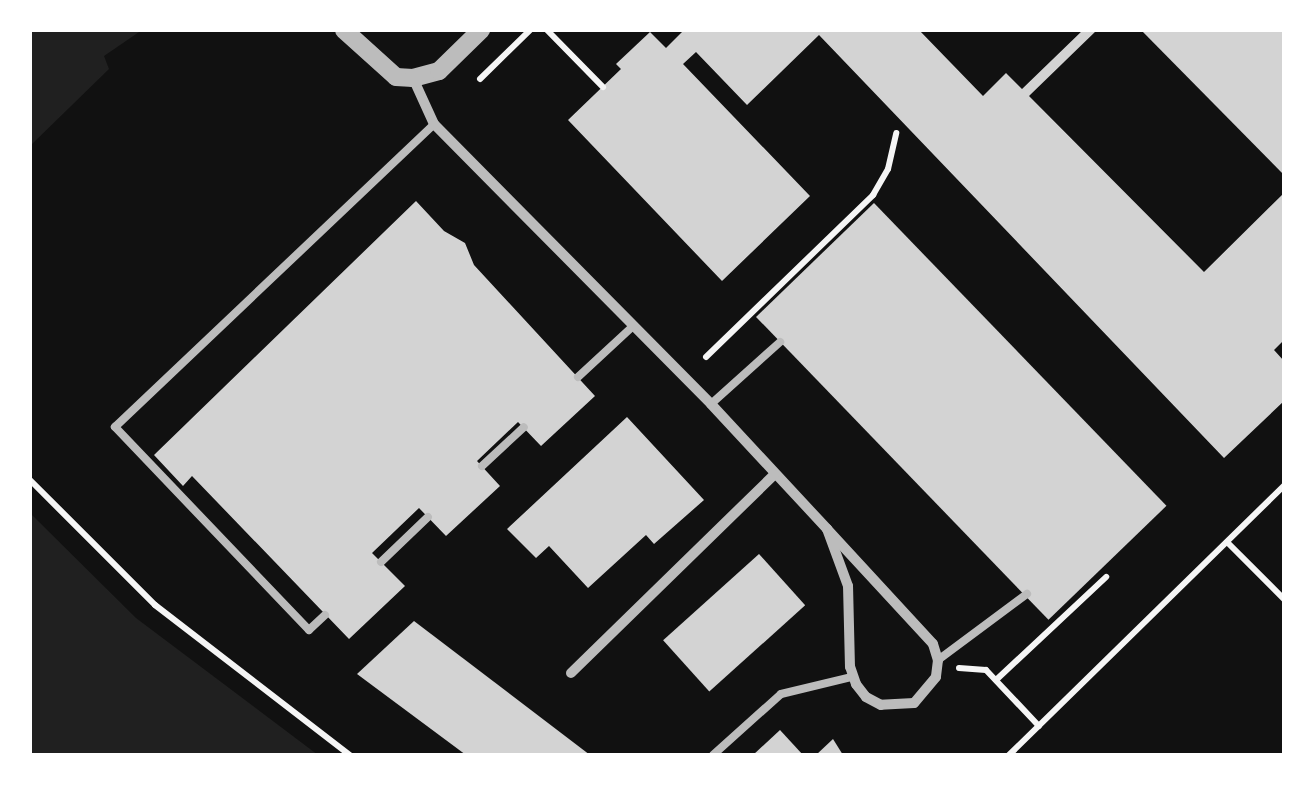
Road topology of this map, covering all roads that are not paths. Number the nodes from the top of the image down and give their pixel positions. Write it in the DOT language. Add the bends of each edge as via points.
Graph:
graph roads {
  1 [pos="344,30"];
  2 [pos="480,30"];
  3 [pos="414,78"];
  4 [pos="434,124"];
  5 [pos="631,328"];
  6 [pos="780,342"];
  7 [pos="578,377"];
  8 [pos="711,404"];
  9 [pos="524,427"];
  10 [pos="482,466"];
  11 [pos="774,475"];
  12 [pos="428,517"];
  13 [pos="827,530"];
  14 [pos="381,562"];
  15 [pos="1028,594"];
  16 [pos="326,614"];
  17 [pos="938,663"];
  18 [pos="571,673"];
  19 [pos="852,676"];
  20 [pos="713,755"];
  1 -- 3 [label="street" via="396,76"];
  2 -- 3 [label="street" via="438,71"];
  3 -- 4 [label="street"];
  4 -- 5 [label="street"];
  4 -- 16 [label="lane" via="115,427 309,630"];
  5 -- 7 [label="lane"];
  5 -- 8 [label="street"];
  6 -- 8 [label="lane"];
  8 -- 11 [label="street"];
  9 -- 10 [label="lane"];
  11 -- 13 [label="street"];
  11 -- 18 [label="street"];
  12 -- 14 [label="lane"];
  13 -- 17 [label="street" via="928,637"];
  13 -- 19 [label="street" via="848,586"];
  15 -- 17 [label="lane"];
  17 -- 19 [label="street" via="922,698 898,708 866,697"];
  19 -- 20 [label="lane" via="781,694"];
}
